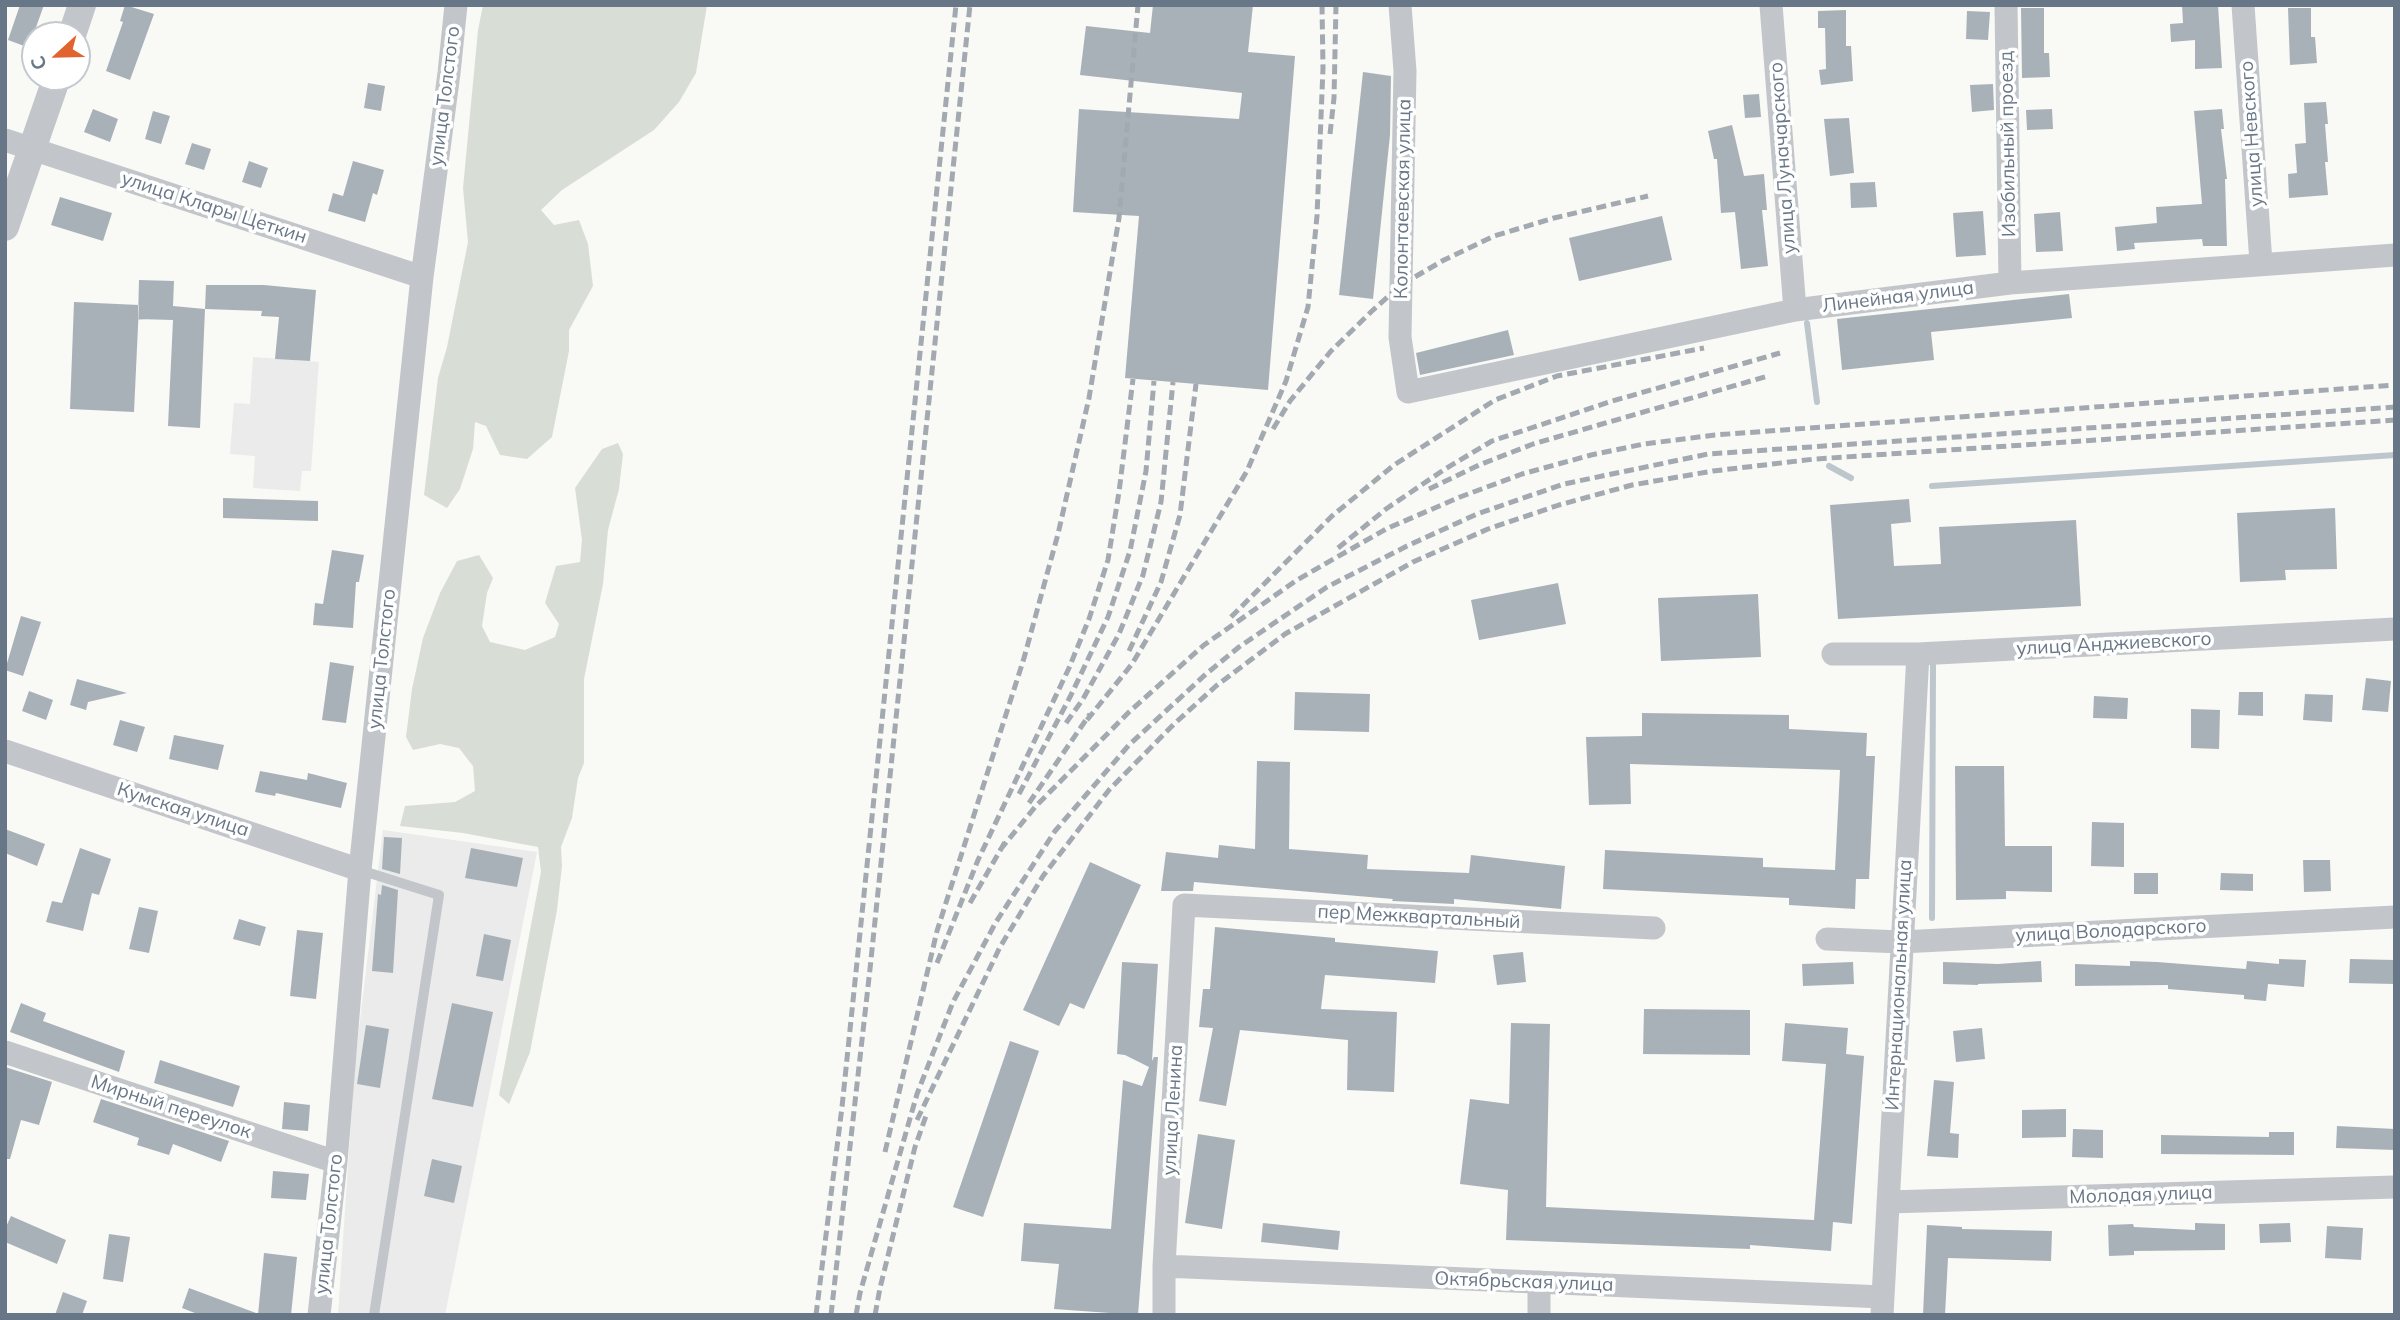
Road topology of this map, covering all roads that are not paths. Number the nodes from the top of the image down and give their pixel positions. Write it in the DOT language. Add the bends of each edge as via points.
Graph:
graph roads {
  1 [pos="456,5"];
  2 [pos="1400,5"];
  3 [pos="1771,5"];
  4 [pos="2006,5"];
  5 [pos="2242,5"];
  6 [pos="52,91"];
  7 [pos="5,140"];
  8 [pos="32,148"];
  9 [pos="5,227"];
  10 [pos="2395,255"];
  11 [pos="2261,263"];
  12 [pos="422,277"];
  13 [pos="2010,283"];
  14 [pos="1795,310"];
  15 [pos="1408,392"];
  16 [pos="2395,629"];
  17 [pos="1833,654"];
  18 [pos="1918,654"];
  19 [pos="5,751"];
  20 [pos="360,870"];
  21 [pos="1184,905"];
  22 [pos="2395,917"];
  23 [pos="1654,928"];
  24 [pos="1828,939"];
  25 [pos="1901,942"];
  26 [pos="5,1052"];
  27 [pos="336,1162"];
  28 [pos="2395,1187"];
  29 [pos="1888,1202"];
  30 [pos="1164,1266"];
  31 [pos="1539,1282"];
  32 [pos="1883,1306"];
  33 [pos="319,1315"];
  34 [pos="374,1315"];
  35 [pos="1164,1315"];
  36 [pos="1539,1315"];
  1 -- 12 [label="street, улица Толстого"];
  2 -- 15 [label="street, Колонтаевская улица" via="1405,71 1400,337"];
  3 -- 14 [label="street, улица Луначарского"];
  4 -- 13 [label="street, Изобильный проезд"];
  5 -- 11 [label="street, улица Невского"];
  6 -- 8 [label="street"];
  7 -- 8 [label="street, улица Клары Цеткин"];
  8 -- 9 [label="street"];
  8 -- 12 [label="street, улица Клары Цеткин"];
  10 -- 11 [label="street, Линейная улица"];
  11 -- 13 [label="street, Линейная улица"];
  12 -- 20 [label="street, улица Толстого"];
  13 -- 14 [label="street, Линейная улица"];
  14 -- 15 [label="street, Линейная улица"];
  16 -- 18 [label="street, улица Анджиевского"];
  17 -- 18 [label="street, улица Анджиевского"];
  18 -- 25 [label="street, Интернациональная улица"];
  19 -- 20 [label="street, Кумская улица"];
  20 -- 27 [label="street, улица Толстого"];
  20 -- 34 [label="lane" via="439,895"];
  21 -- 23 [label="street, пер Межквартальный"];
  21 -- 30 [label="street, улица Ленина"];
  22 -- 25 [label="street, улица Володарского"];
  24 -- 25 [label="street, улица Володарского"];
  25 -- 29 [label="street, Интернациональная улица"];
  26 -- 27 [label="street, Мирный переулок"];
  27 -- 33 [label="street, улица Толстого"];
  28 -- 29 [label="street, Молодая улица"];
  29 -- 32 [label="street, Интернациональная улица"];
  30 -- 31 [label="street, Октябрьская улица"];
  30 -- 35 [label="street, улица Ленина"];
  31 -- 32 [label="street, Октябрьская улица"];
  31 -- 36 [label="street"];
}
